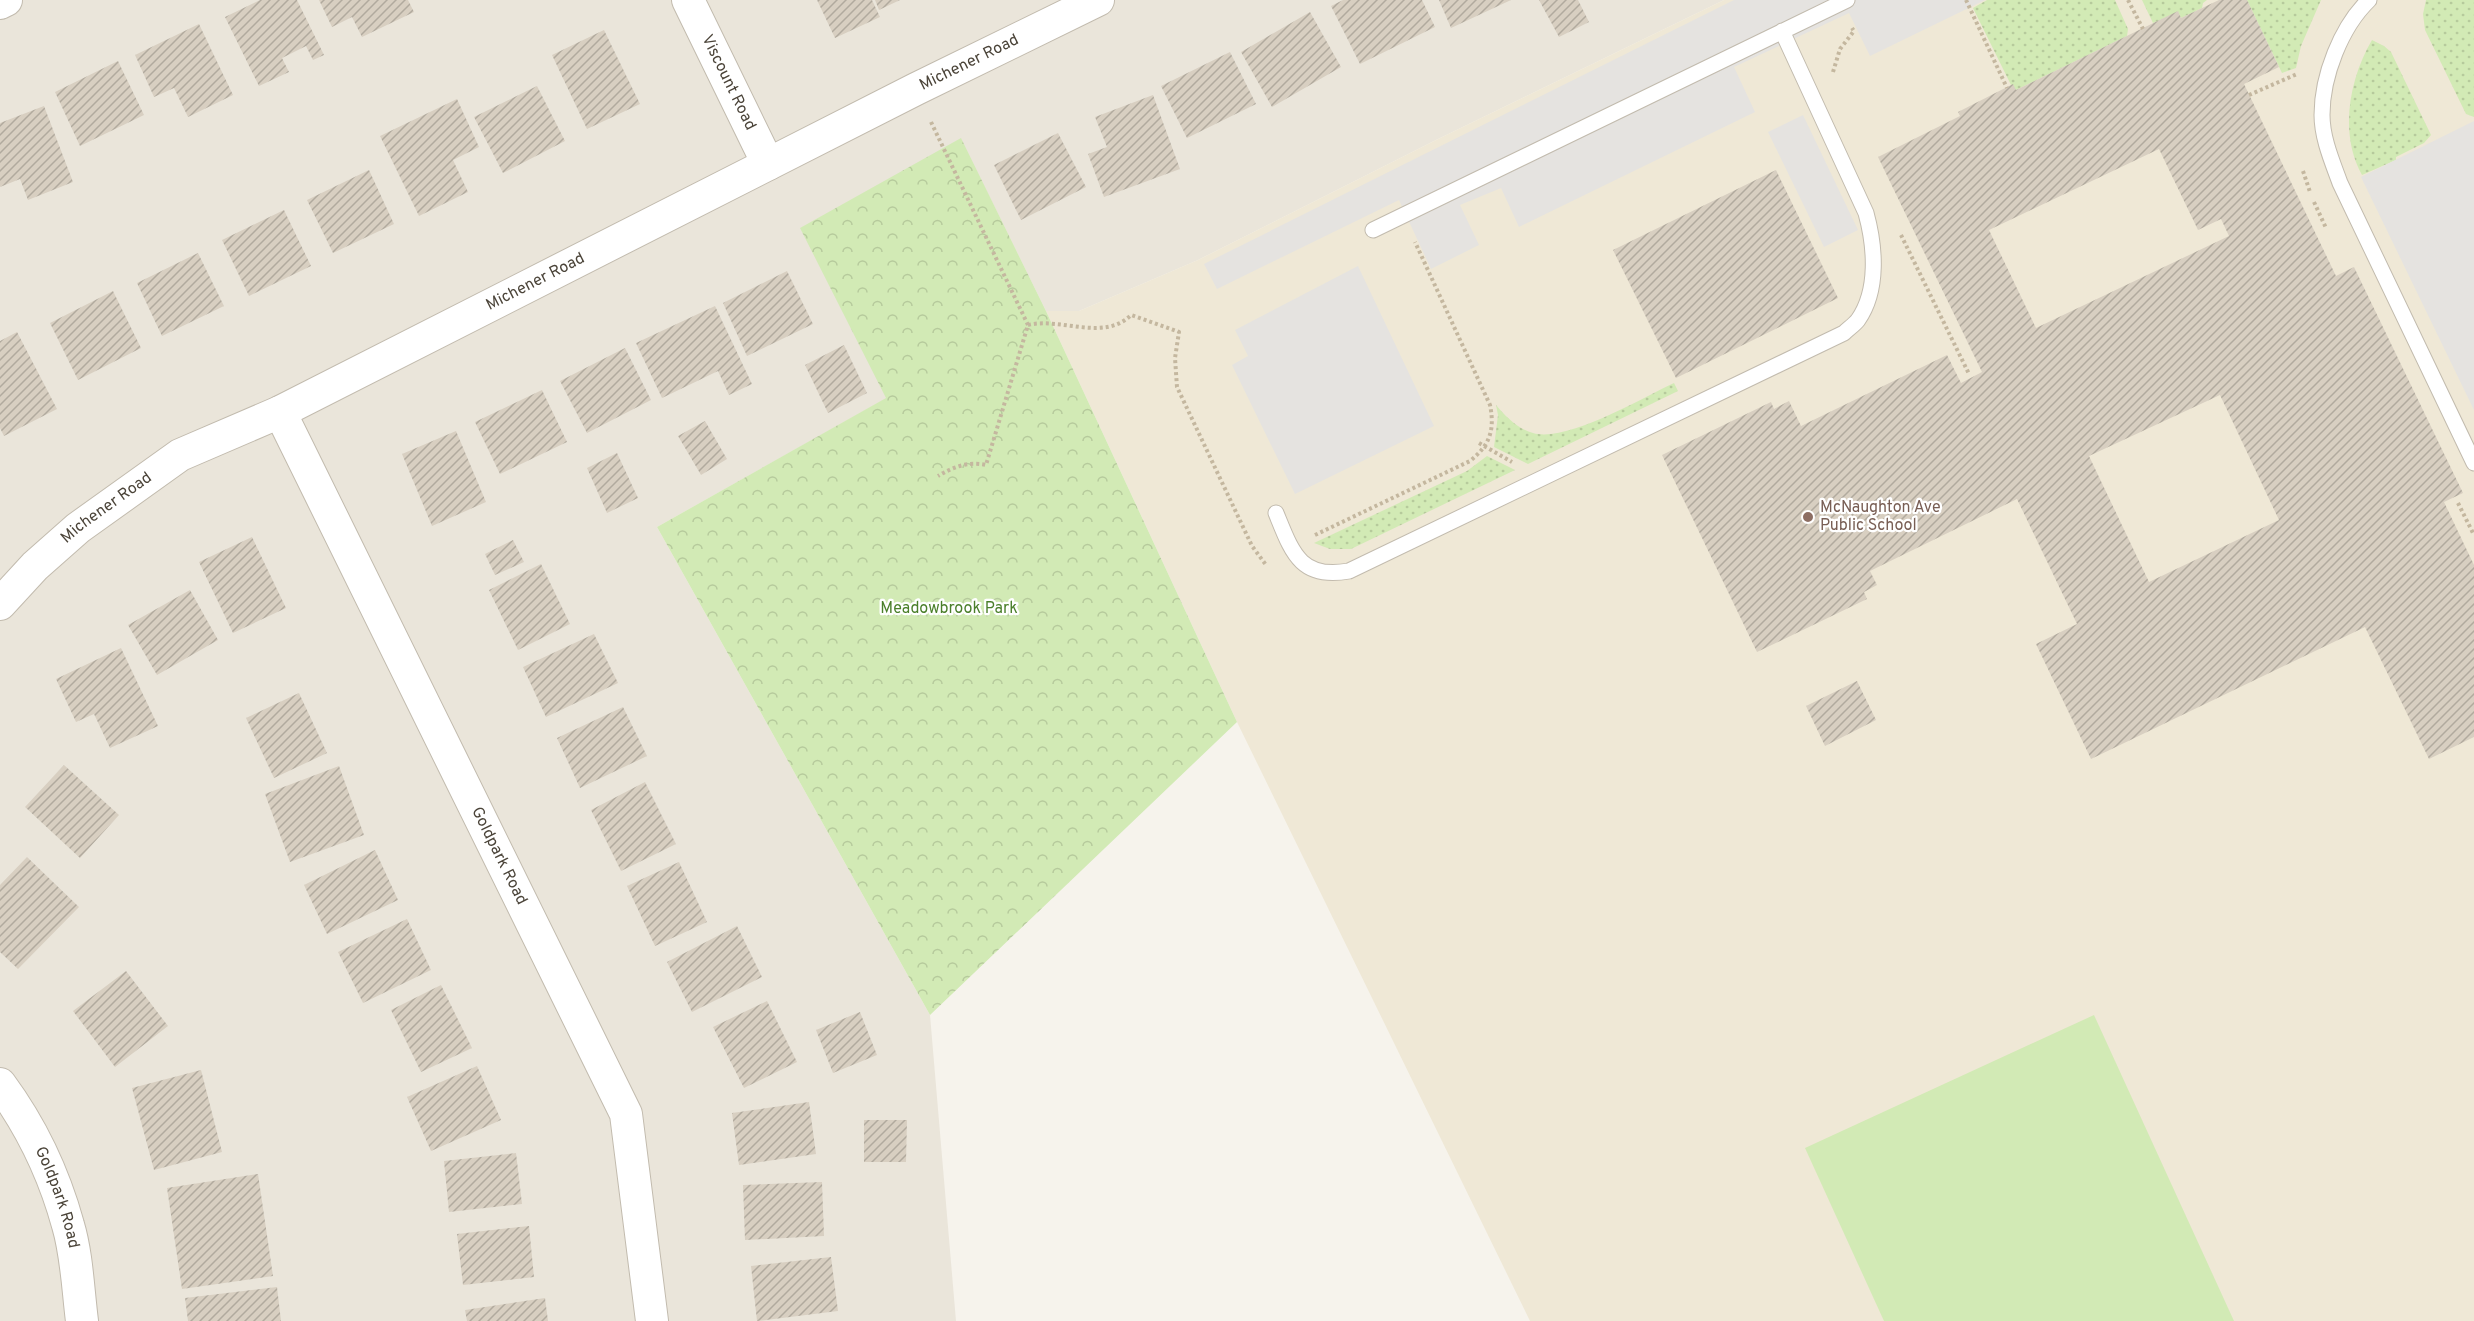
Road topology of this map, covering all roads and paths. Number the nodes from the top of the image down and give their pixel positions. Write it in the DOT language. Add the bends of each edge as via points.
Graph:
graph roads {
  1 [pos="6,0"];
  2 [pos="688,0"];
  3 [pos="1098,0"];
  4 [pos="1847,0"];
  5 [pos="1966,0"];
  6 [pos="2128,0"];
  7 [pos="2369,0"];
  8 [pos="0,3"];
  9 [pos="2143,28"];
  10 [pos="1782,32"];
  11 [pos="2301,73"];
  12 [pos="2007,87"];
  13 [pos="915,89"];
  14 [pos="2249,95"];
  15 [pos="768,164"];
  16 [pos="1403,216"];
  17 [pos="1373,230"];
  18 [pos="1028,325"];
  19 [pos="280,412"];
  20 [pos="1479,443"];
  21 [pos="1486,447"];
  22 [pos="1513,462"];
  23 [pos="2474,463"];
  24 [pos="938,476"];
  25 [pos="2458,503"];
  26 [pos="1276,513"];
  27 [pos="2474,535"];
  28 [pos="1312,537"];
  29 [pos="1271,573"];
  30 [pos="0,604"];
  31 [pos="0,1084"];
  32 [pos="82,1321"];
  33 [pos="652,1321"];
  1 -- 8 [label="street"];
  2 -- 15 [label="street, Viscount Road"];
  3 -- 13 [label="street, Michener Road"];
  4 -- 10 [label="lane"];
  5 -- 12 [label="path"];
  6 -- 9 [label="path"];
  7 -- 23 [label="lane" via="2342,36 2329,72 2322,115 2327,148 2340,183"];
  10 -- 16 [label="lane"];
  10 -- 26 [label="lane" via="1866,213 1872,235 1872,271 1865,304 1844,333 1349,571 1333,574 1300,563"];
  11 -- 14 [label="path"];
  13 -- 15 [label="street, Michener Road"];
  13 -- 18 [label="path"];
  15 -- 19 [label="street, Michener Road"];
  16 -- 17 [label="lane"];
  16 -- 21 [label="path" via="1490,405 1492,426"];
  18 -- 24 [label="path" via="986,465 971,463"];
  18 -- 29 [label="path" via="1044,322 1100,328 1118,325 1131,315 1179,332 1174,358 1177,387 1252,546"];
  19 -- 30 [label="street, Michener Road" via="180,455 78,528"];
  19 -- 33 [label="street, Goldpark Road" via="627,1114"];
  20 -- 21 [label="path"];
  21 -- 22 [label="path"];
  21 -- 28 [label="path" via="1457,468"];
  25 -- 27 [label="path"];
  31 -- 32 [label="street, Goldpark Road" via="16,1105 48,1165 69,1227"];
}
